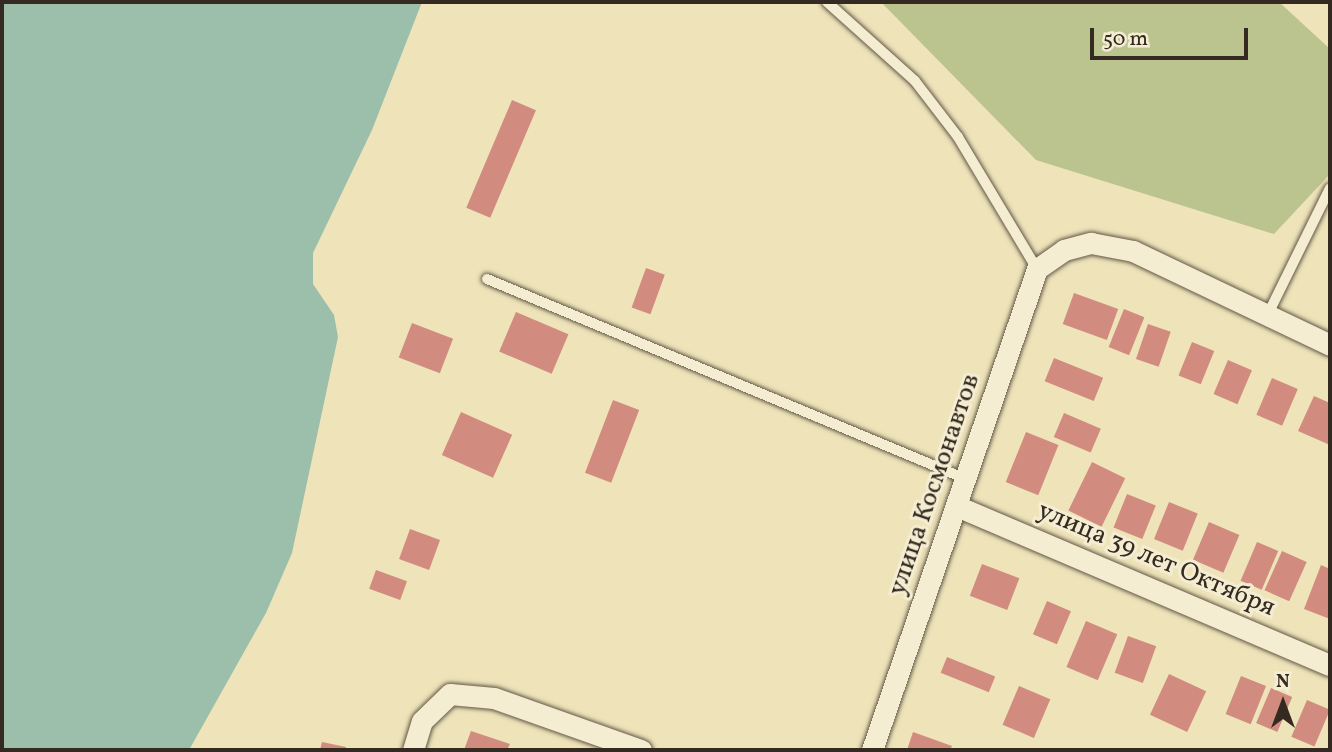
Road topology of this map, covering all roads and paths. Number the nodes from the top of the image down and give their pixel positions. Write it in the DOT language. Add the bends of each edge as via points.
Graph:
graph roads {
  1 [pos="827,2"];
  2 [pos="1330,188"];
  3 [pos="1037,269"];
  4 [pos="487,279"];
  5 [pos="1268,314"];
  6 [pos="1330,345"];
  7 [pos="968,480"];
  8 [pos="959,507"];
  9 [pos="1330,665"];
  10 [pos="413,750"];
  11 [pos="641,750"];
  12 [pos="872,750"];
  1 -- 3 [label="lane" via="915,81 958,137"];
  2 -- 5 [label="lane"];
  3 -- 5 [label="street" via="1064,250 1091,243 1133,251"];
  3 -- 7 [label="street, улица Космонавтов"];
  4 -- 7 [label="lane"];
  5 -- 6 [label="street"];
  7 -- 8 [label="street, улица Космонавтов"];
  8 -- 9 [label="street, улица 39 лет Октября"];
  8 -- 12 [label="street, улица Космонавтов"];
  10 -- 11 [label="street" via="422,721 450,694 494,698"];
}
